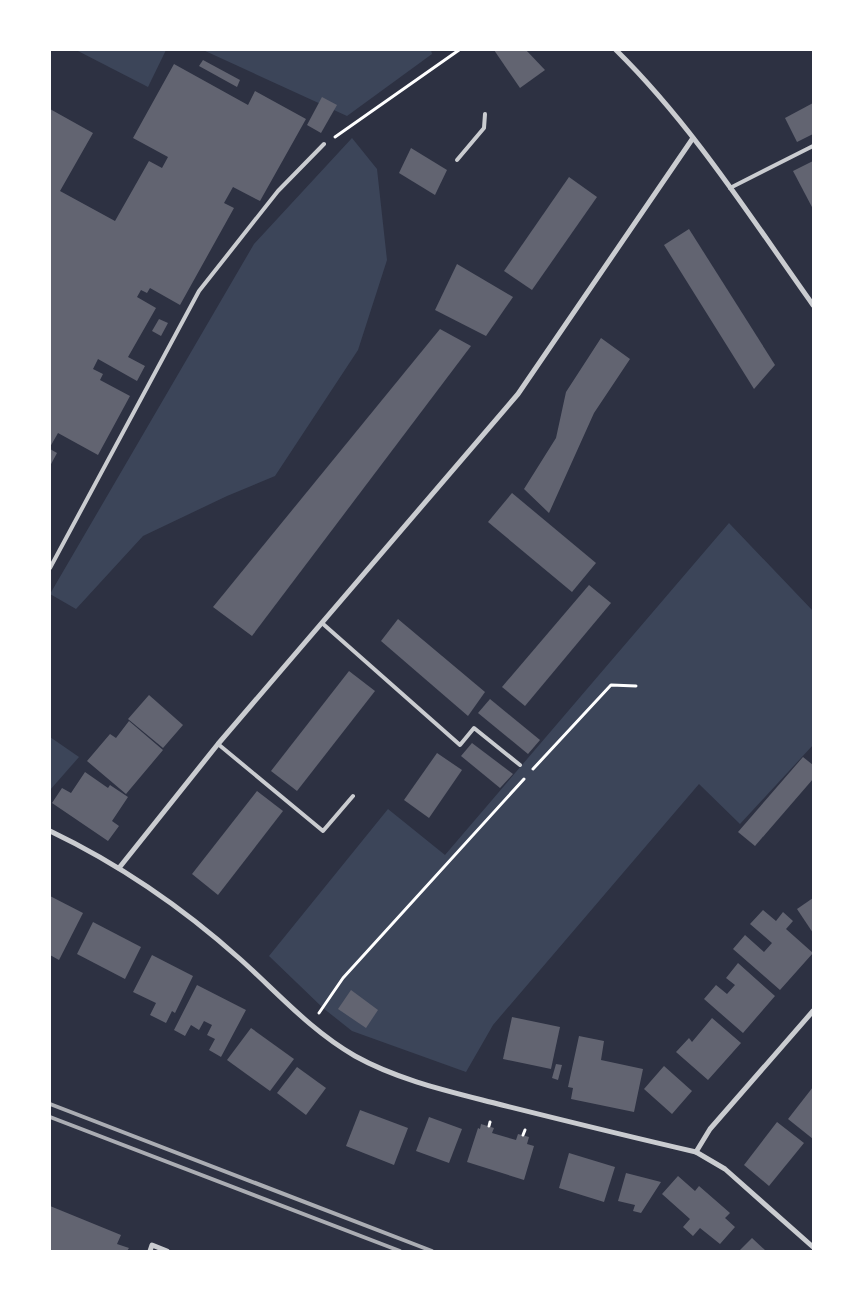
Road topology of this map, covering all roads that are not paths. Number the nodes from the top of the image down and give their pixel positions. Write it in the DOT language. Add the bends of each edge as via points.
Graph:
graph roads {
  1 [pos="616,50"];
  2 [pos="485,114"];
  3 [pos="693,138"];
  4 [pos="324,144"];
  5 [pos="813,146"];
  6 [pos="457,160"];
  7 [pos="730,189"];
  8 [pos="813,306"];
  9 [pos="50,568"];
  10 [pos="322,623"];
  11 [pos="218,744"];
  12 [pos="520,765"];
  13 [pos="353,796"];
  14 [pos="50,831"];
  15 [pos="119,868"];
  16 [pos="813,1011"];
  17 [pos="696,1152"];
  18 [pos="813,1247"];
  19 [pos="150,1251"];
  20 [pos="167,1251"];
  1 -- 3 [label="street"];
  2 -- 6 [label="lane" via="484,128"];
  3 -- 7 [label="street"];
  3 -- 10 [label="street" via="518,394"];
  4 -- 9 [label="lane" via="278,191 199,290"];
  5 -- 7 [label="lane"];
  7 -- 8 [label="street"];
  10 -- 11 [label="street"];
  10 -- 12 [label="lane" via="460,745 474,728"];
  11 -- 13 [label="lane" via="323,831"];
  11 -- 15 [label="street"];
  14 -- 15 [label="street"];
  15 -- 17 [label="street" via="200,926 310,1026 356,1056 404,1077 555,1119"];
  16 -- 17 [label="street" via="710,1129"];
  17 -- 18 [label="street" via="725,1168"];
  19 -- 20 [label="street" via="152,1245"];
}
